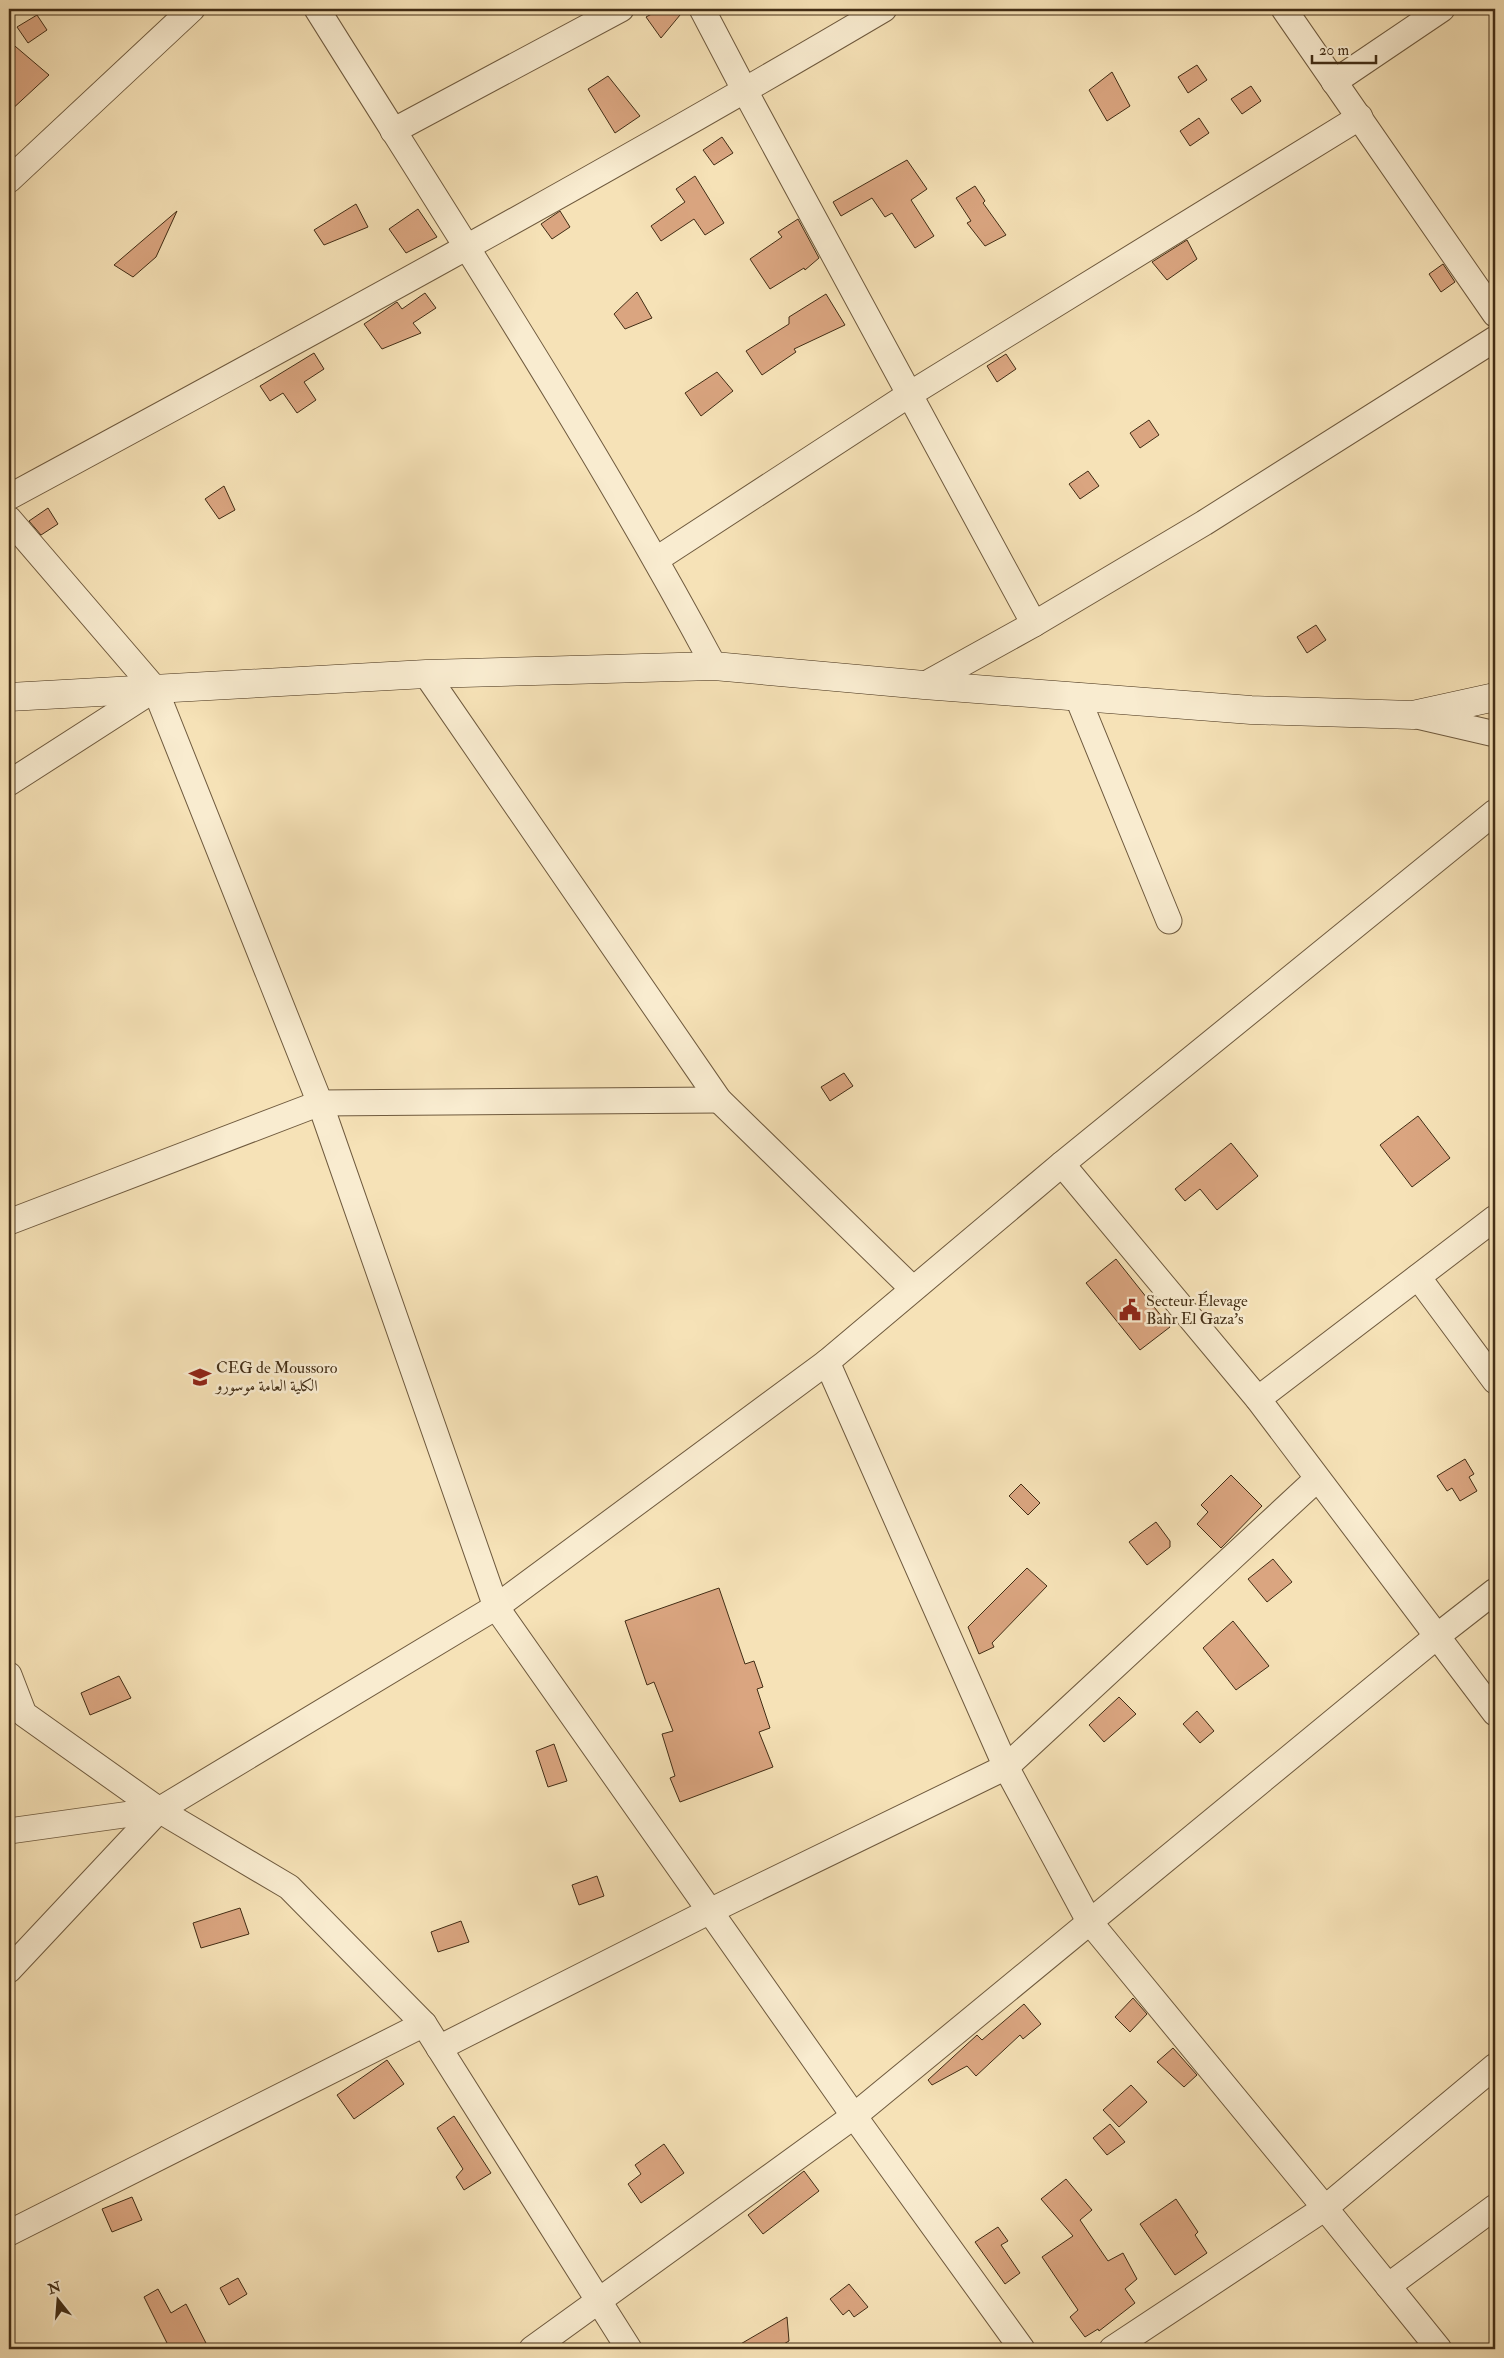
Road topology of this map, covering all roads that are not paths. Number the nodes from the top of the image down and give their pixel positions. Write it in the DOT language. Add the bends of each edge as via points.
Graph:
graph roads {
  1 [pos="192,9"];
  2 [pos="317,9"];
  3 [pos="621,9"];
  4 [pos="702,9"];
  5 [pos="884,9"];
  6 [pos="1284,9"];
  7 [pos="1442,9"];
  8 [pos="1334,82"];
  9 [pos="745,91"];
  10 [pos="1360,117"];
  11 [pos="393,132"];
  12 [pos="9,180"];
  13 [pos="467,249"];
  14 [pos="1495,314"];
  15 [pos="1495,339"];
  16 [pos="910,394"];
  17 [pos="9,497"];
  18 [pos="9,520"];
  19 [pos="657,559"];
  20 [pos="1034,624"];
  21 [pos="714,666"];
  22 [pos="426,674"];
  23 [pos="924,685"];
  24 [pos="155,688"];
  25 [pos="1077,696"];
  26 [pos="9,697"];
  27 [pos="1495,697"];
  28 [pos="1413,715"];
  29 [pos="1495,734"];
  30 [pos="9,783"];
  31 [pos="1495,812"];
  32 [pos="1168,921"];
  33 [pos="719,1100"];
  34 [pos="320,1103"];
  35 [pos="1062,1164"];
  36 [pos="1495,1218"];
  37 [pos="9,1222"];
  38 [pos="1418,1277"];
  39 [pos="912,1288"];
  40 [pos="827,1362"];
  41 [pos="1495,1381"];
  42 [pos="1258,1399"];
  43 [pos="1316,1478"];
  44 [pos="1495,1591"];
  45 [pos="496,1607"];
  46 [pos="1436,1637"];
  47 [pos="9,1676"];
  48 [pos="1495,1713"];
  49 [pos="1006,1767"];
  50 [pos="159,1810"];
  51 [pos="9,1831"];
  52 [pos="710,1911"];
  53 [pos="1089,1921"];
  54 [pos="9,1970"];
  55 [pos="424,2024"];
  56 [pos="439,2048"];
  57 [pos="1495,2066"];
  58 [pos="854,2116"];
  59 [pos="1495,2207"];
  60 [pos="1325,2208"];
  61 [pos="9,2233"];
  62 [pos="1388,2286"];
  63 [pos="598,2300"];
  64 [pos="532,2349"];
  65 [pos="629,2349"];
  66 [pos="1022,2349"];
  67 [pos="1112,2349"];
  68 [pos="1439,2349"];
  1 -- 12 [label="street"];
  2 -- 11 [label="street"];
  3 -- 11 [label="street"];
  4 -- 9 [label="street"];
  5 -- 9 [label="street"];
  6 -- 8 [label="street"];
  7 -- 8 [label="street"];
  8 -- 10 [label="street"];
  9 -- 13 [label="street"];
  9 -- 16 [label="street"];
  10 -- 14 [label="street"];
  10 -- 16 [label="street"];
  11 -- 13 [label="street"];
  13 -- 17 [label="street"];
  13 -- 19 [label="street"];
  15 -- 20 [label="street" via="1204,523"];
  16 -- 19 [label="street"];
  16 -- 20 [label="street"];
  18 -- 24 [label="street"];
  19 -- 21 [label="street"];
  20 -- 23 [label="street"];
  21 -- 22 [label="main road"];
  21 -- 23 [label="main road"];
  22 -- 24 [label="main road"];
  22 -- 33 [label="street"];
  23 -- 25 [label="main road"];
  24 -- 26 [label="main road"];
  24 -- 30 [label="street"];
  24 -- 34 [label="street"];
  25 -- 28 [label="main road" via="1251,710"];
  25 -- 32 [label="street"];
  27 -- 28 [label="main road"];
  28 -- 29 [label="street"];
  31 -- 35 [label="street"];
  33 -- 34 [label="street"];
  33 -- 39 [label="street"];
  34 -- 37 [label="street"];
  34 -- 45 [label="street"];
  35 -- 39 [label="street"];
  35 -- 42 [label="street"];
  36 -- 38 [label="street"];
  38 -- 41 [label="street"];
  38 -- 42 [label="street"];
  39 -- 40 [label="street"];
  40 -- 45 [label="street"];
  40 -- 49 [label="street"];
  42 -- 43 [label="street"];
  43 -- 46 [label="street"];
  43 -- 49 [label="street"];
  44 -- 46 [label="street"];
  45 -- 50 [label="street"];
  45 -- 52 [label="street"];
  46 -- 48 [label="street"];
  46 -- 53 [label="street"];
  47 -- 50 [label="street" via="24,1714"];
  49 -- 52 [label="street"];
  49 -- 53 [label="street"];
  50 -- 51 [label="street"];
  50 -- 54 [label="street"];
  50 -- 55 [label="street" via="289,1887"];
  52 -- 56 [label="street"];
  52 -- 58 [label="street"];
  53 -- 58 [label="street"];
  53 -- 60 [label="street"];
  55 -- 56 [label="street"];
  55 -- 61 [label="street"];
  56 -- 63 [label="street"];
  57 -- 60 [label="street"];
  58 -- 63 [label="street"];
  58 -- 66 [label="street"];
  59 -- 62 [label="street"];
  60 -- 62 [label="street"];
  60 -- 67 [label="street"];
  62 -- 68 [label="street"];
  63 -- 64 [label="street"];
  63 -- 65 [label="street"];
}
